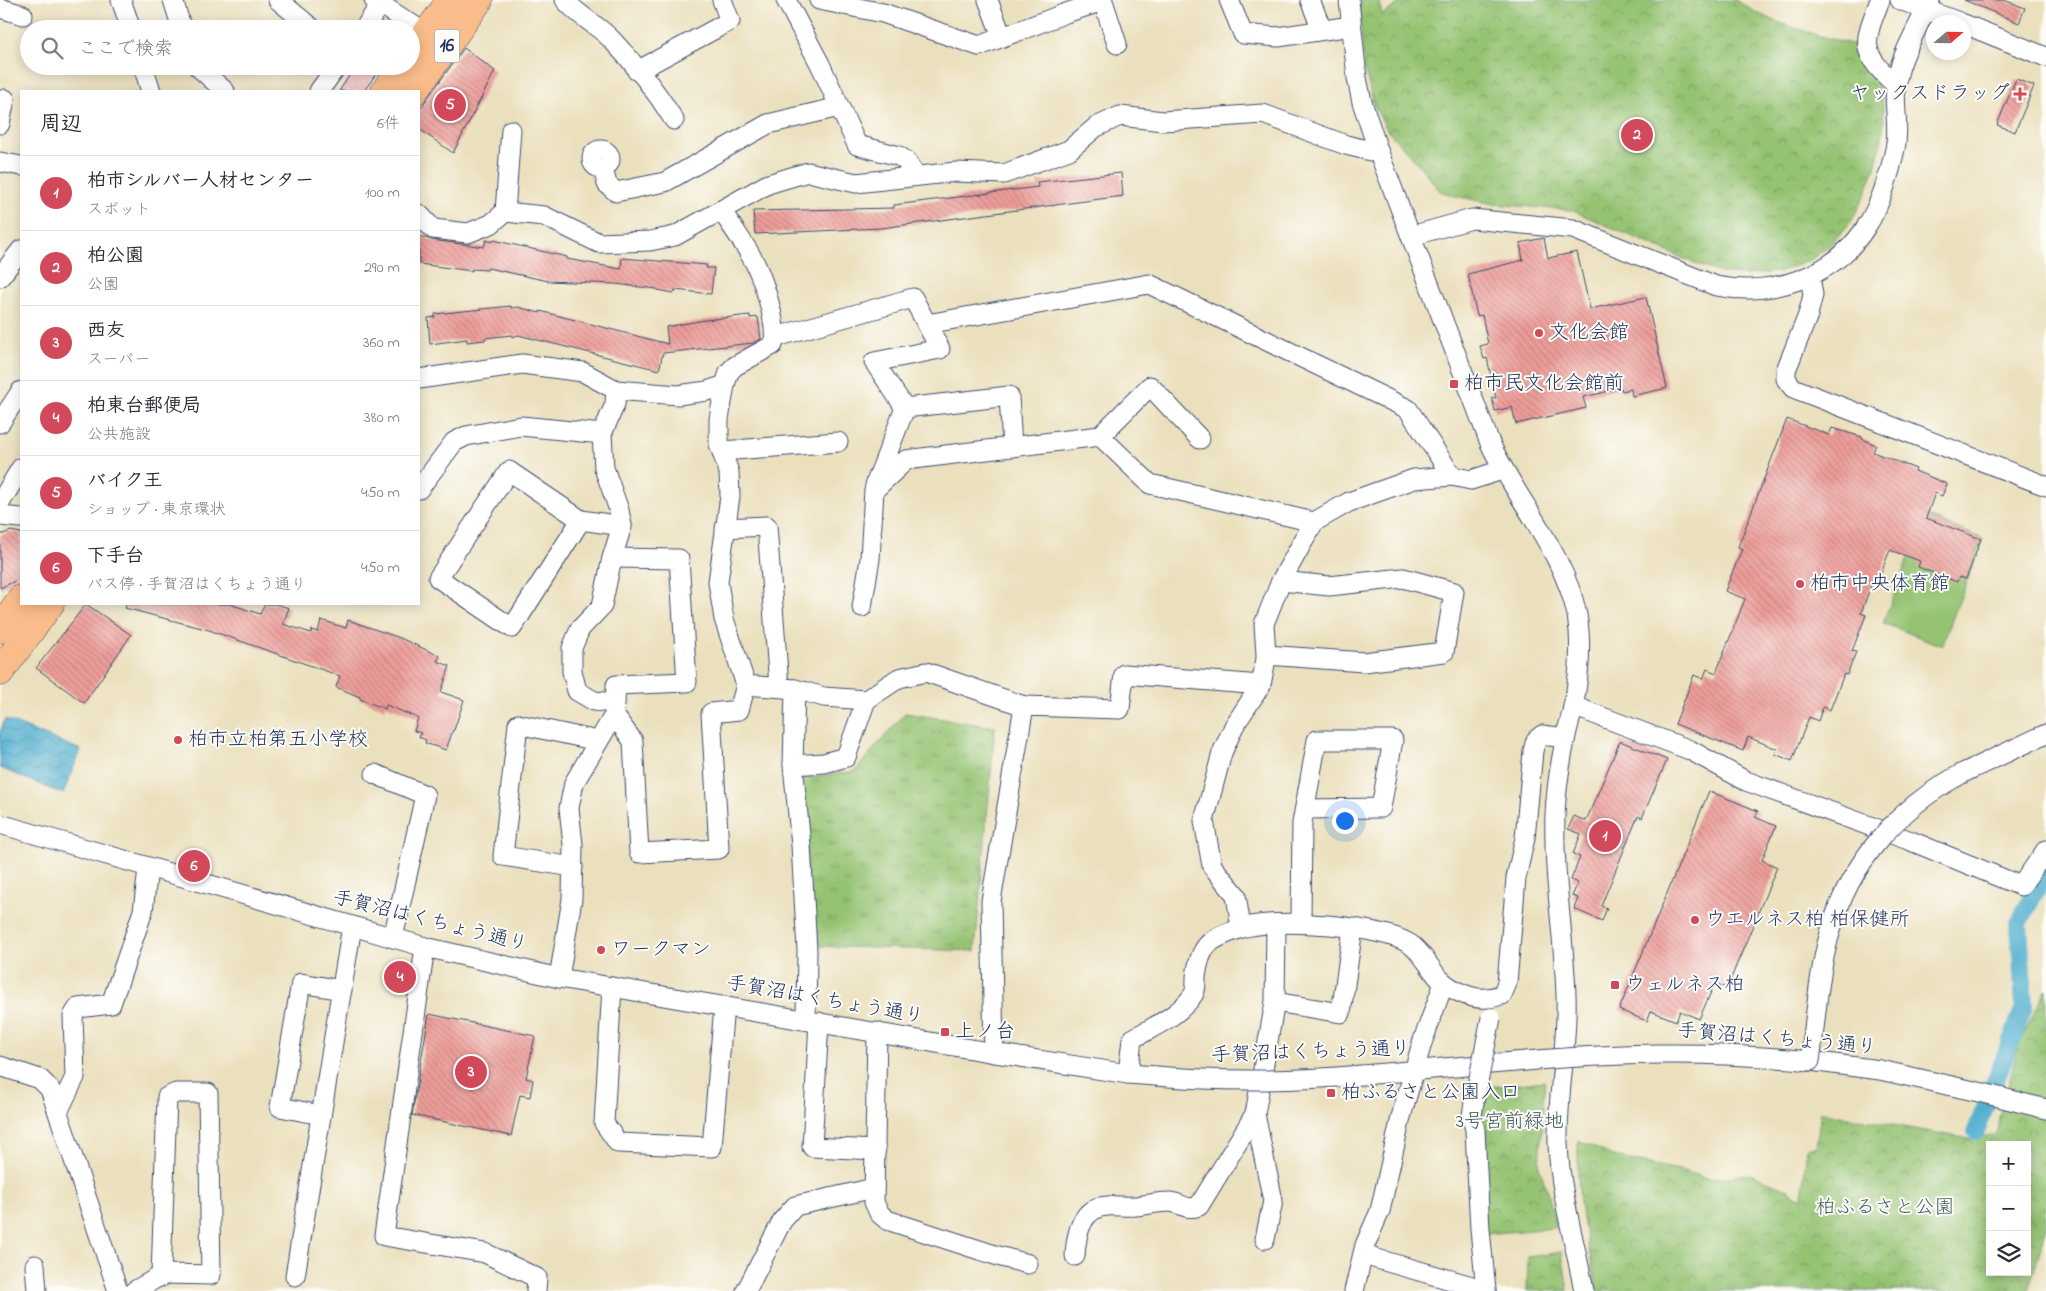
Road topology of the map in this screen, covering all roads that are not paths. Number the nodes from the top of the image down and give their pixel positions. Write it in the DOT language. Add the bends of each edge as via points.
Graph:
graph roads {
  1 [pos="122,0"];
  2 [pos="173,0"];
  3 [pos="278,0"];
  4 [pos="451,0"];
  5 [pos="479,0"];
  6 [pos="564,0"];
  7 [pos="722,0"];
  8 [pos="786,0"];
  9 [pos="819,0"];
  10 [pos="988,0"];
  11 [pos="1229,0"];
  12 [pos="1310,0"];
  13 [pos="1349,0"];
  14 [pos="1880,0"];
  15 [pos="1900,0"];
  16 [pos="379,1"];
  17 [pos="1928,5"];
  18 [pos="0,8"];
  19 [pos="23,15"];
  20 [pos="1946,15"];
  21 [pos="128,20"];
  22 [pos="179,20"];
  23 [pos="302,20"];
  24 [pos="369,20"];
  25 [pos="400,20"];
  26 [pos="1351,26"];
  27 [pos="1971,27"];
  28 [pos="1322,30"];
  29 [pos="1002,37"];
  30 [pos="1117,44"];
  31 [pos="428,45"];
  32 [pos="2046,56"];
  33 [pos="420,71"];
  34 [pos="637,71"];
  35 [pos="146,75"];
  36 [pos="207,75"];
  37 [pos="330,75"];
  38 [pos="397,75"];
  39 [pos="419,75"];
  40 [pos="1896,85"];
  41 [pos="151,90"];
  42 [pos="224,90"];
  43 [pos="319,90"];
  44 [pos="387,90"];
  45 [pos="414,90"];
  46 [pos="9,99"];
  47 [pos="839,107"];
  48 [pos="674,120"];
  49 [pos="0,124"];
  50 [pos="511,130"];
  51 [pos="1379,153"];
  52 [pos="0,162"];
  53 [pos="20,166"];
  54 [pos="603,169"];
  55 [pos="916,176"];
  56 [pos="721,210"];
  57 [pos="505,212"];
  58 [pos="420,215"];
  59 [pos="1411,236"];
  60 [pos="20,251"];
  61 [pos="1810,276"];
  62 [pos="0,278"];
  63 [pos="927,324"];
  64 [pos="776,337"];
  65 [pos="420,379"];
  66 [pos="725,385"];
  67 [pos="616,390"];
  68 [pos="20,393"];
  69 [pos="904,408"];
  70 [pos="0,423"];
  71 [pos="602,434"];
  72 [pos="1100,436"];
  73 [pos="1200,439"];
  74 [pos="838,442"];
  75 [pos="1012,447"];
  76 [pos="722,451"];
  77 [pos="20,470"];
  78 [pos="1502,470"];
  79 [pos="1452,476"];
  80 [pos="2046,486"];
  81 [pos="420,488"];
  82 [pos="874,490"];
  83 [pos="0,502"];
  84 [pos="0,516"];
  85 [pos="20,518"];
  86 [pos="581,520"];
  87 [pos="1314,522"];
  88 [pos="622,526"];
  89 [pos="725,528"];
  90 [pos="612,558"];
  91 [pos="1281,581"];
  92 [pos="20,601"];
  93 [pos="49,605"];
  94 [pos="862,607"];
  95 [pos="0,629"];
  96 [pos="1266,655"];
  97 [pos="0,672"];
  98 [pos="1261,684"];
  99 [pos="746,685"];
  100 [pos="787,688"];
  101 [pos="866,700"];
  102 [pos="1024,706"];
  103 [pos="1573,706"];
  104 [pos="615,709"];
  105 [pos="2046,734"];
  106 [pos="1565,738"];
  107 [pos="598,741"];
  108 [pos="793,765"];
  109 [pos="375,774"];
  110 [pos="1305,809"];
  111 [pos="0,824"];
  112 [pos="2046,850"];
  113 [pos="573,867"];
  114 [pos="148,868"];
  115 [pos="1301,922"];
  116 [pos="1276,924"];
  117 [pos="352,926"];
  118 [pos="1240,928"];
  119 [pos="1353,928"];
  120 [pos="393,938"];
  121 [pos="425,947"];
  122 [pos="559,978"];
  123 [pos="1444,983"];
  124 [pos="612,987"];
  125 [pos="342,990"];
  126 [pos="1502,995"];
  127 [pos="1275,1002"];
  128 [pos="724,1006"];
  129 [pos="812,1021"];
  130 [pos="877,1032"];
  131 [pos="994,1053"];
  132 [pos="1810,1061"];
  133 [pos="0,1066"];
  134 [pos="1414,1071"];
  135 [pos="1128,1074"];
  136 [pos="2046,1109"];
  137 [pos="58,1112"];
  138 [pos="1255,1114"];
  139 [pos="321,1115"];
  140 [pos="876,1150"];
  141 [pos="874,1188"];
  142 [pos="1265,1239"];
  143 [pos="1363,1255"];
  144 [pos="1075,1256"];
  145 [pos="1028,1264"];
  146 [pos="35,1265"];
  147 [pos="295,1276"];
  148 [pos="161,1277"];
  149 [pos="36,1291"];
  150 [pos="118,1291"];
  151 [pos="134,1291"];
  152 [pos="536,1291"];
  153 [pos="746,1291"];
  154 [pos="1354,1291"];
  155 [pos="1486,1291"];
  156 [pos="1584,1291"];
  1 -- 21 [label="street"];
  2 -- 22 [label="street"];
  3 -- 23 [label="street"];
  4 -- 31 [label="highway, 16"];
  5 -- 31 [label="highway, 16"];
  6 -- 34 [label="street" via="612,39"];
  7 -- 34 [label="street" via="730,21"];
  8 -- 47 [label="street"];
  9 -- 29 [label="street" via="884,13 979,46"];
  10 -- 29 [label="street"];
  11 -- 28 [label="street" via="1243,34 1278,37"];
  12 -- 28 [label="street"];
  13 -- 26 [label="street"];
  14 -- 40 [label="street" via="1866,46 1878,69"];
  15 -- 17 [label="street"];
  16 -- 24 [label="street"];
  16 -- 25 [label="street"];
  17 -- 20 [label="street"];
  17 -- 40 [label="street" via="1899,70"];
  18 -- 19 [label="street"];
  26 -- 28 [label="street"];
  26 -- 51 [label="street" via="1358,89"];
  27 -- 32 [label="street"];
  29 -- 30 [label="street" via="1103,1"];
  31 -- 33 [label="highway, 16"];
  34 -- 48 [label="street"];
  35 -- 41 [label="street"];
  36 -- 42 [label="street"];
  37 -- 43 [label="street"];
  38 -- 44 [label="highway"];
  39 -- 45 [label="highway, 16"];
  40 -- 61 [label="street" via="1896,147 1875,212 1865,229 1841,255"];
  46 -- 49 [label="street"];
  47 -- 54 [label="street" via="768,124 664,182 616,192 607,184"];
  47 -- 55 [label="street" via="857,146 899,156"];
  50 -- 57 [label="street"];
  51 -- 55 [label="street" via="1346,145 1263,114 1163,121 1120,116 1096,127 1069,150 1004,174 956,172"];
  51 -- 59 [label="street"];
  52 -- 53 [label="street"];
  55 -- 56 [label="street" via="856,183 808,172 768,184"];
  56 -- 57 [label="street" via="675,236 614,243 599,243 544,216"];
  56 -- 64 [label="street" via="752,258 769,300"];
  57 -- 58 [label="street" via="491,224 468,233 433,229"];
  59 -- 61 [label="street" via="1472,219 1573,229 1730,289 1766,289"];
  59 -- 78 [label="street"];
  60 -- 62 [label="street"];
  61 -- 80 [label="street" via="1813,295 1808,315 1786,370 1786,379 1793,388"];
  63 -- 64 [label="street" via="913,298"];
  63 -- 69 [label="street" via="940,349 874,362"];
  63 -- 79 [label="street" via="1149,284 1408,409"];
  64 -- 66 [label="street" via="773,345 735,366 729,372"];
  65 -- 67 [label="street" via="522,364 584,372"];
  66 -- 67 [label="street" via="678,395"];
  66 -- 76 [label="street" via="719,419"];
  67 -- 71 [label="street" via="615,404"];
  68 -- 70 [label="street"];
  69 -- 75 [label="street" via="1008,396"];
  69 -- 82 [label="street"];
  71 -- 81 [label="street" via="521,426 466,436 454,442"];
  71 -- 88 [label="street" via="604,468"];
  72 -- 73 [label="street" via="1150,386"];
  72 -- 75 [label="street"];
  72 -- 87 [label="street" via="1150,484"];
  74 -- 76 [label="street"];
  75 -- 82 [label="street" via="906,460"];
  76 -- 89 [label="street" via="729,472 730,496"];
  77 -- 83 [label="street"];
  78 -- 79 [label="street" via="1471,480"];
  78 -- 103 [label="street" via="1547,542 1573,599 1579,642"];
  79 -- 87 [label="street" via="1414,479 1349,502"];
  82 -- 94 [label="street" via="870,559"];
  84 -- 85 [label="street"];
  86 -- 86 [label="street" via="509,471 438,578 512,628"];
  86 -- 88 [label="street"];
  87 -- 91 [label="street"];
  88 -- 90 [label="street"];
  89 -- 99 [label="street" via="718,582 724,619"];
  89 -- 100 [label="street" via="767,526"];
  90 -- 104 [label="street" via="602,606 580,629 572,648 572,671 577,691"];
  90 -- 104 [label="street" via="679,559 687,682 616,685"];
  91 -- 96 [label="street" via="1264,624"];
  91 -- 96 [label="street" via="1329,586 1403,578 1454,592 1444,652 1364,662"];
  92 -- 95 [label="highway"];
  93 -- 97 [label="highway"];
  96 -- 98 [label="street"];
  98 -- 102 [label="street" via="1124,674 1120,709"];
  98 -- 118 [label="street" via="1234,726 1222,753 1204,821 1212,866 1236,895"];
  99 -- 100 [label="street"];
  99 -- 104 [label="street" via="739,710 711,713 719,849 640,854 634,741"];
  100 -- 101 [label="street" via="824,697"];
  100 -- 108 [label="street"];
  101 -- 102 [label="street" via="899,678 926,672"];
  101 -- 108 [label="street" via="846,757 824,763"];
  102 -- 131 [label="street" via="992,900"];
  103 -- 106 [label="street"];
  103 -- 112 [label="street" via="1690,750 1746,781 1911,841 2021,886"];
  104 -- 107 [label="street"];
  105 -- 132 [label="street, bridge" via="1963,773 1924,796 1890,827 1862,860 1837,909 1824,958"];
  106 -- 126 [label="street" via="1542,735 1536,740 1533,751 1525,838 1516,878 1507,983"];
  106 -- 156 [label="street" via="1554,840 1566,1001 1558,1143 1562,1183"];
  107 -- 113 [label="street" via="574,783 570,808"];
  107 -- 113 [label="street" via="518,724 503,856"];
  108 -- 129 [label="street"];
  109 -- 120 [label="street" via="425,794"];
  110 -- 110 [label="street" via="1318,740 1393,740 1381,808"];
  110 -- 115 [label="street"];
  111 -- 114 [label="street, 手賀沼はくちょう通り"];
  113 -- 122 [label="street" via="572,899"];
  114 -- 117 [label="street, 手賀沼はくちょう通り"];
  114 -- 137 [label="street" via="143,911 110,1004 78,1008 73,1016 75,1076"];
  115 -- 116 [label="street"];
  115 -- 119 [label="street"];
  116 -- 118 [label="street"];
  116 -- 127 [label="street"];
  117 -- 120 [label="street, 手賀沼はくちょう通り"];
  117 -- 125 [label="street"];
  118 -- 135 [label="street" via="1206,944 1198,960 1195,994 1181,1009 1132,1039"];
  119 -- 123 [label="street" via="1394,936 1410,944"];
  119 -- 127 [label="street" via="1341,1013"];
  120 -- 121 [label="street, 手賀沼はくちょう通り"];
  121 -- 122 [label="street, 手賀沼はくちょう通り"];
  121 -- 152 [label="street" via="384,1236 485,1253 537,1278"];
  122 -- 124 [label="street, 手賀沼はくちょう通り"];
  123 -- 126 [label="street" via="1472,997"];
  123 -- 134 [label="street"];
  124 -- 128 [label="street, 手賀沼はくちょう通り"];
  124 -- 128 [label="street" via="604,1123 618,1143 712,1147"];
  125 -- 139 [label="street"];
  125 -- 139 [label="street" via="301,983 280,1107"];
  126 -- 155 [label="street, bridge" via="1491,1018 1472,1116"];
  127 -- 138 [label="street"];
  128 -- 129 [label="street, 手賀沼はくちょう通り"];
  129 -- 130 [label="street, 手賀沼はくちょう通り"];
  129 -- 140 [label="street" via="812,1147"];
  130 -- 131 [label="street, 手賀沼はくちょう通り"];
  130 -- 140 [label="street"];
  131 -- 135 [label="street, 手賀沼はくちょう通り"];
  132 -- 134 [label="street, 手賀沼はくちょう通り, bridge" via="1675,1053 1583,1056"];
  132 -- 136 [label="street, 手賀沼はくちょう通り" via="1889,1072"];
  133 -- 137 [label="street" via="40,1079 50,1089"];
  134 -- 135 [label="street, 手賀沼はくちょう通り, bridge" via="1308,1080 1196,1080"];
  134 -- 143 [label="street" via="1380,1211"];
  137 -- 150 [label="street"];
  138 -- 142 [label="street" via="1273,1201"];
  138 -- 144 [label="street" via="1199,1206 1190,1209 1170,1202 1106,1206 1091,1212 1082,1221 1076,1235"];
  139 -- 147 [label="street"];
  140 -- 141 [label="street"];
  141 -- 145 [label="street" via="878,1213 887,1220"];
  141 -- 153 [label="street" via="795,1206 782,1221"];
  143 -- 154 [label="street"];
  143 -- 155 [label="street"];
  146 -- 149 [label="street"];
  148 -- 148 [label="street" via="168,1274 211,1275 208,1092 167,1096"];
  148 -- 151 [label="street"];
}
